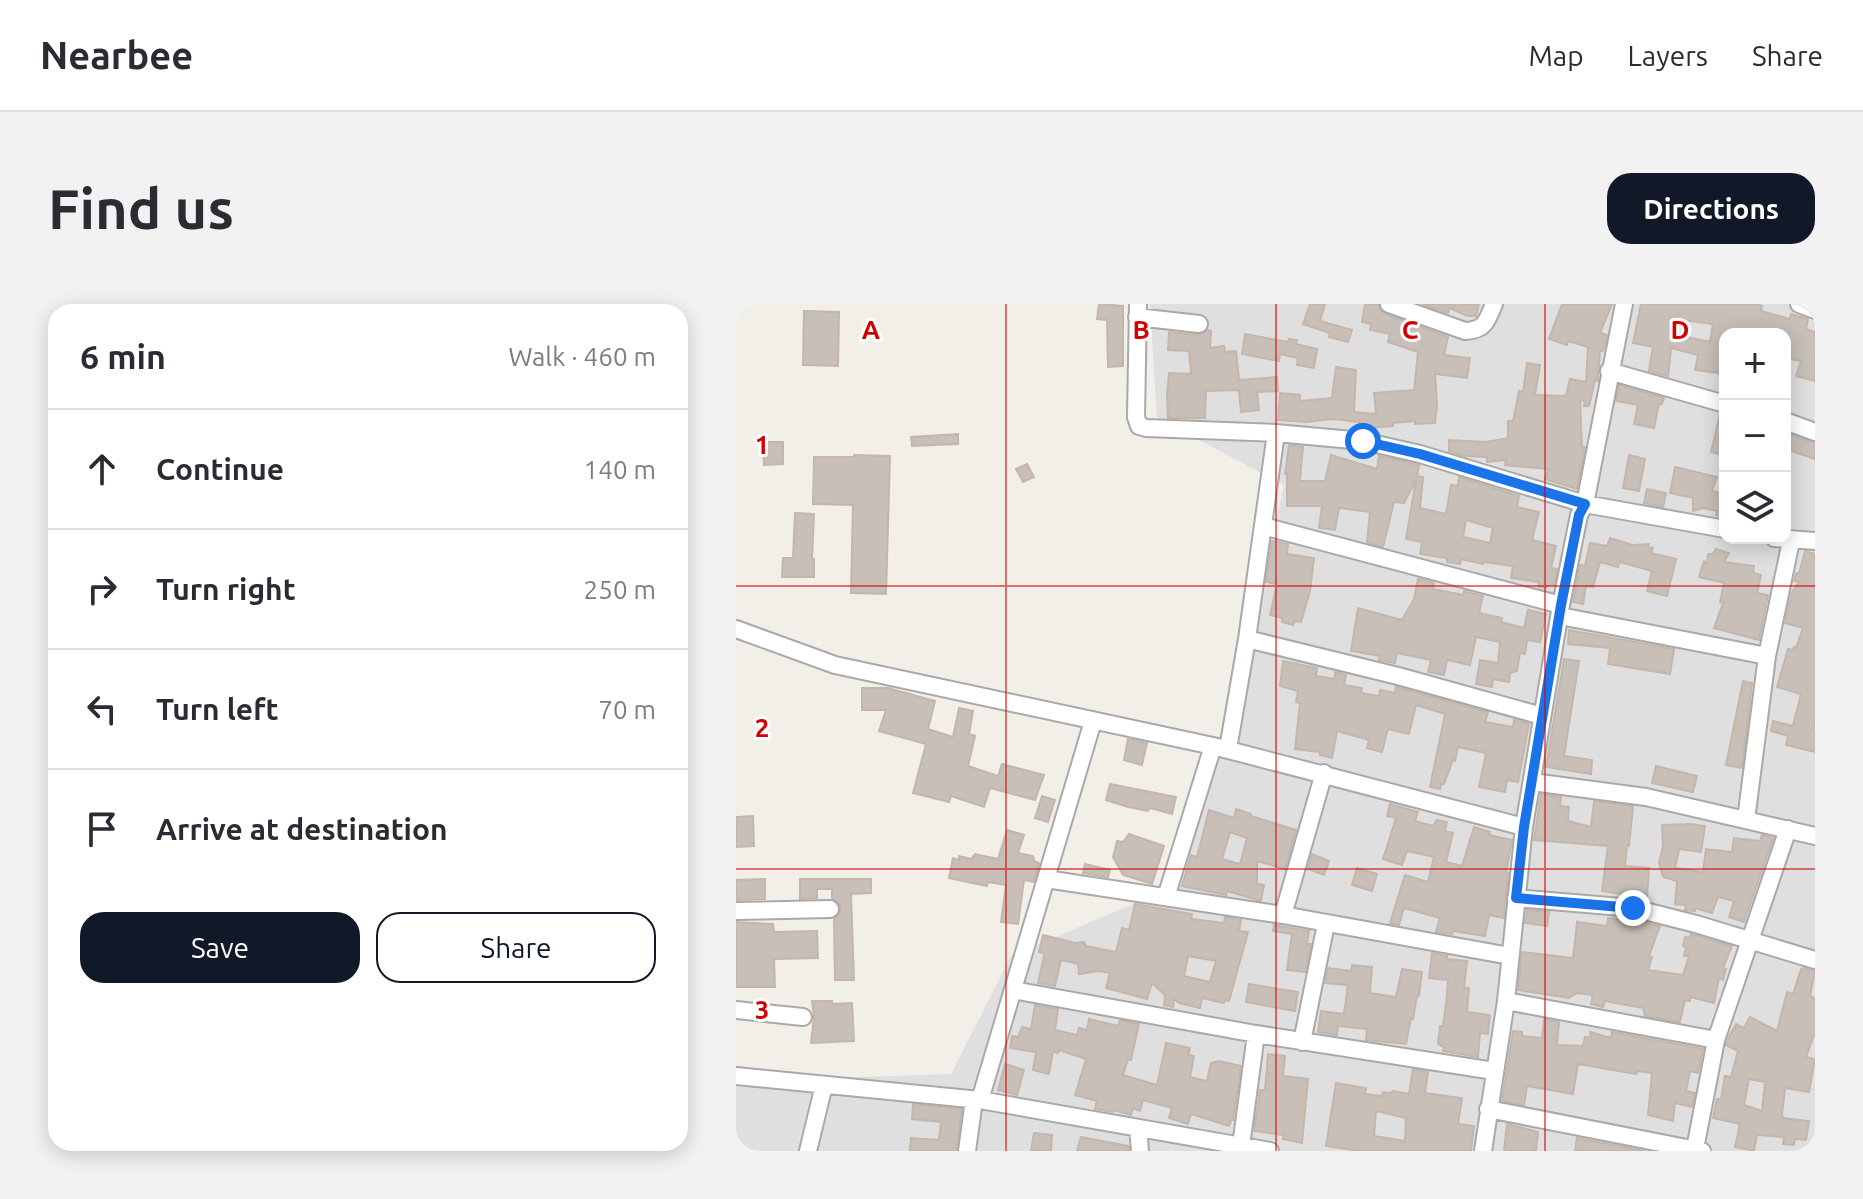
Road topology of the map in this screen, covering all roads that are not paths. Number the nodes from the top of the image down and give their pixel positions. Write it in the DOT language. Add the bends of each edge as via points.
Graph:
graph roads {
  1 [pos="1389,304"];
  2 [pos="1494,304"];
  3 [pos="1624,304"];
  4 [pos="1799,304"];
  5 [pos="1138,310"];
  6 [pos="1815,310"];
  7 [pos="1199,324"];
  8 [pos="1609,371"];
  9 [pos="1719,402"];
  10 [pos="1791,423"];
  11 [pos="1815,432"];
  12 [pos="1276,433"];
  13 [pos="1585,504"];
  14 [pos="1263,526"];
  15 [pos="1719,528"];
  16 [pos="1791,540"];
  17 [pos="1815,541"];
  18 [pos="1782,544"];
  19 [pos="1560,611"];
  20 [pos="736,629"];
  21 [pos="1247,639"];
  22 [pos="1767,656"];
  23 [pos="1542,716"];
  24 [pos="1093,721"];
  25 [pos="1220,748"];
  26 [pos="1324,773"];
  27 [pos="1532,782"];
  28 [pos="1746,820"];
  29 [pos="1524,827"];
  30 [pos="1788,829"];
  31 [pos="1815,836"];
  32 [pos="1046,879"];
  33 [pos="1166,897"];
  34 [pos="1516,898"];
  35 [pos="830,909"];
  36 [pos="736,911"];
  37 [pos="1283,915"];
  38 [pos="1326,924"];
  39 [pos="1750,942"];
  40 [pos="1510,956"];
  41 [pos="1815,960"];
  42 [pos="1013,990"];
  43 [pos="1506,1001"];
  44 [pos="736,1010"];
  45 [pos="803,1017"];
  46 [pos="1256,1034"];
  47 [pos="1716,1040"];
  48 [pos="1302,1042"];
  49 [pos="1494,1071"];
  50 [pos="736,1076"];
  51 [pos="824,1085"];
  52 [pos="977,1100"];
  53 [pos="1488,1109"];
  54 [pos="1138,1128"];
  55 [pos="1241,1146"];
  56 [pos="1651,1146"];
  57 [pos="1264,1150"];
  58 [pos="1699,1150"];
  59 [pos="808,1151"];
  60 [pos="967,1151"];
  61 [pos="1140,1151"];
  62 [pos="1483,1151"];
  1 -- 2 [label="street" via="1465,331 1485,326"];
  3 -- 8 [label="street"];
  4 -- 6 [label="street"];
  5 -- 7 [label="street"];
  5 -- 12 [label="street" via="1139,426"];
  8 -- 9 [label="street"];
  8 -- 13 [label="street"];
  10 -- 11 [label="street"];
  12 -- 13 [label="street" via="1363,441 1420,454"];
  12 -- 14 [label="street"];
  13 -- 15 [label="street"];
  13 -- 19 [label="street"];
  14 -- 19 [label="street"];
  14 -- 21 [label="street"];
  16 -- 17 [label="street"];
  18 -- 22 [label="street"];
  19 -- 22 [label="street"];
  19 -- 23 [label="street"];
  20 -- 24 [label="street" via="835,665"];
  21 -- 23 [label="street"];
  21 -- 25 [label="street"];
  22 -- 28 [label="street"];
  23 -- 27 [label="street"];
  24 -- 25 [label="street"];
  24 -- 32 [label="street"];
  25 -- 26 [label="street"];
  25 -- 33 [label="street"];
  26 -- 29 [label="street"];
  26 -- 37 [label="street"];
  27 -- 28 [label="street" via="1646,797"];
  27 -- 29 [label="street"];
  28 -- 30 [label="street"];
  29 -- 34 [label="street"];
  30 -- 31 [label="street"];
  30 -- 39 [label="street"];
  32 -- 33 [label="street"];
  32 -- 42 [label="street"];
  33 -- 37 [label="street"];
  34 -- 39 [label="street" via="1633,908"];
  34 -- 40 [label="street"];
  35 -- 36 [label="street"];
  37 -- 38 [label="street"];
  38 -- 40 [label="street"];
  38 -- 48 [label="street"];
  39 -- 41 [label="street"];
  39 -- 47 [label="street"];
  40 -- 43 [label="street"];
  42 -- 46 [label="street"];
  42 -- 52 [label="street"];
  43 -- 47 [label="street"];
  43 -- 49 [label="street"];
  44 -- 45 [label="street"];
  46 -- 48 [label="street"];
  46 -- 55 [label="street"];
  47 -- 58 [label="street"];
  48 -- 49 [label="street"];
  49 -- 53 [label="street"];
  50 -- 51 [label="street"];
  51 -- 52 [label="street"];
  51 -- 59 [label="street"];
  52 -- 54 [label="street"];
  52 -- 60 [label="street"];
  53 -- 56 [label="street"];
  53 -- 62 [label="street"];
  54 -- 55 [label="street"];
  54 -- 61 [label="street"];
  55 -- 57 [label="street"];
  56 -- 58 [label="street"];
}
